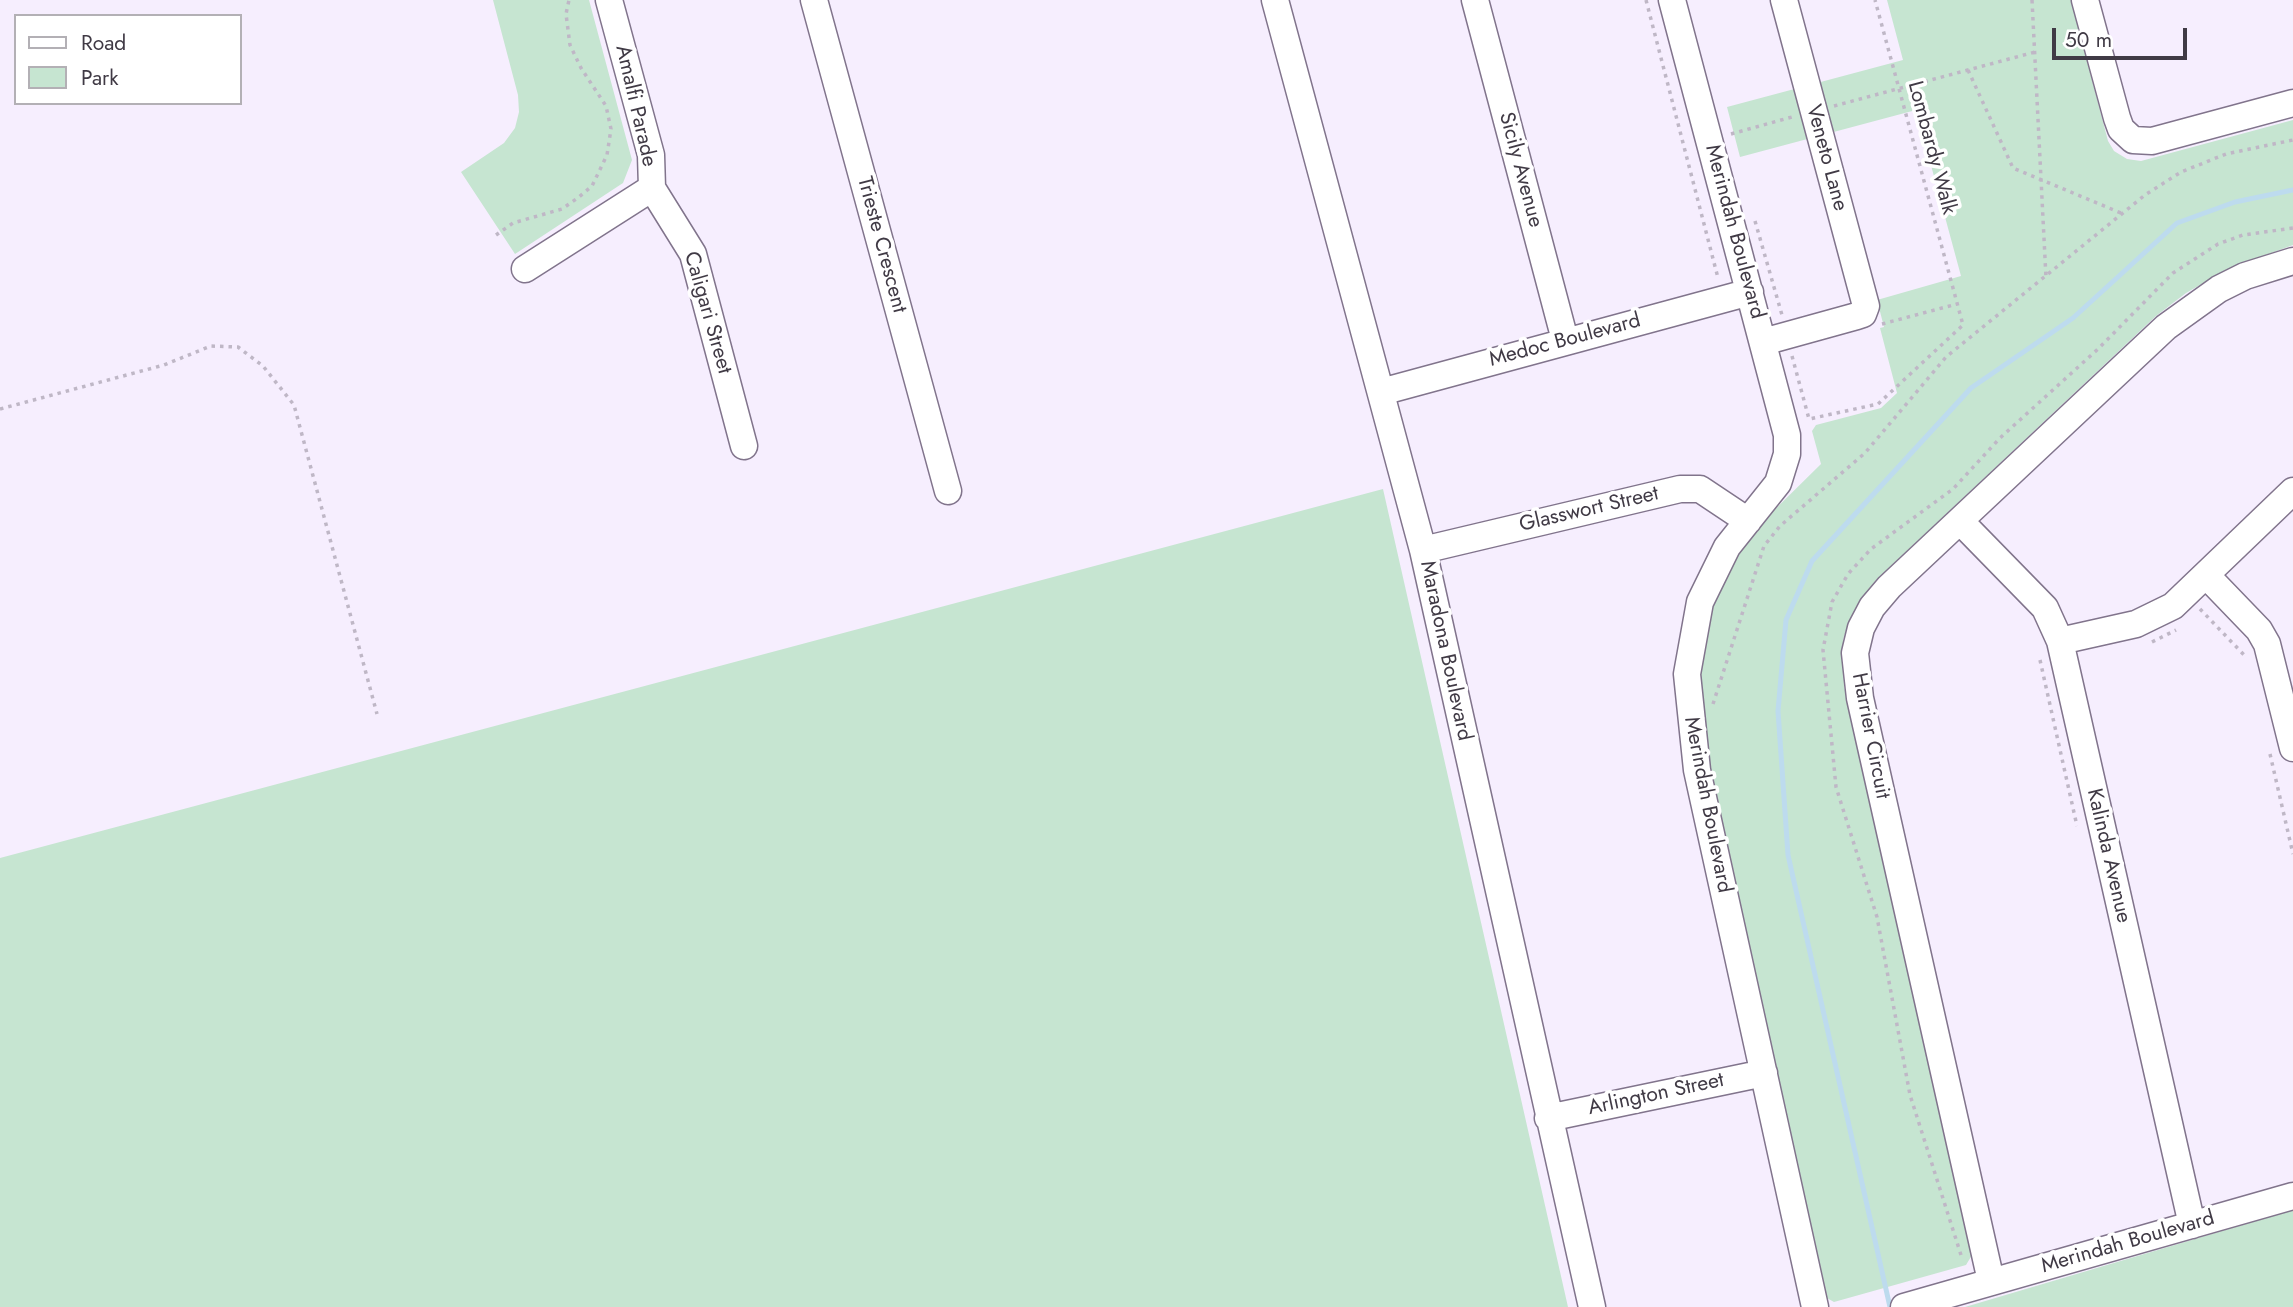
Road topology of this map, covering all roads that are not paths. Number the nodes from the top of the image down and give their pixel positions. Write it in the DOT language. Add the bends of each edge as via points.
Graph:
graph roads {
  1 [pos="609,0"];
  2 [pos="814,0"];
  3 [pos="1275,0"];
  4 [pos="1475,0"];
  5 [pos="1672,0"];
  6 [pos="1784,0"];
  7 [pos="2085,0"];
  8 [pos="2293,103"];
  9 [pos="652,188"];
  10 [pos="2293,261"];
  11 [pos="525,270"];
  12 [pos="1750,292"];
  13 [pos="1565,340"];
  14 [pos="1763,342"];
  15 [pos="1381,392"];
  16 [pos="744,446"];
  17 [pos="948,491"];
  18 [pos="2293,491"];
  19 [pos="1748,521"];
  20 [pos="1960,521"];
  21 [pos="1423,550"];
  22 [pos="2206,575"];
  23 [pos="2049,645"];
  24 [pos="2281,748"];
  25 [pos="1763,1073"];
  26 [pos="1548,1118"];
  27 [pos="2293,1196"];
  28 [pos="2192,1225"];
  29 [pos="1975,1286"];
  30 [pos="1592,1307"];
  31 [pos="1815,1307"];
  32 [pos="1904,1307"];
  1 -- 9 [label="street, Amalfi Parade" via="651,155"];
  2 -- 17 [label="street, Trieste Crescent"];
  3 -- 15 [label="street, Maradona Boulevard"];
  4 -- 13 [label="street, Sicily Avenue"];
  5 -- 12 [label="street, Merindah Boulevard"];
  6 -- 14 [label="street, Veneto Lane" via="1866,306 1861,315"];
  7 -- 8 [label="street" via="2117,118 2133,141 2152,141"];
  9 -- 11 [label="street, Amalfi Parade"];
  9 -- 16 [label="street, Caligari Street" via="693,254"];
  10 -- 20 [label="street, Harrier Circuit" via="2245,276 2194,304"];
  12 -- 13 [label="street, Medoc Boulevard"];
  12 -- 14 [label="street, Merindah Boulevard"];
  13 -- 15 [label="street, Medoc Boulevard"];
  14 -- 19 [label="street, Merindah Boulevard" via="1784,418 1787,454 1771,494"];
  15 -- 21 [label="street, Maradona Boulevard"];
  18 -- 22 [label="street"];
  19 -- 21 [label="street, Glasswort Street" via="1700,489 1681,489"];
  19 -- 25 [label="street, Merindah Boulevard" via="1727,547 1700,602 1687,674 1697,770"];
  20 -- 23 [label="street, Kalinda Avenue" via="2045,608"];
  20 -- 29 [label="street, Harrier Circuit" via="1872,607 1861,628 1855,676"];
  21 -- 26 [label="street, Maradona Boulevard"];
  22 -- 23 [label="street" via="2173,606 2149,620"];
  22 -- 24 [label="street" via="2267,644"];
  23 -- 28 [label="street, Kalinda Avenue"];
  25 -- 26 [label="street, Arlington Street"];
  25 -- 31 [label="street, Merindah Boulevard"];
  26 -- 30 [label="street, Maradona Boulevard"];
  27 -- 28 [label="street, Merindah Boulevard"];
  28 -- 29 [label="street, Merindah Boulevard"];
  29 -- 32 [label="street, Merindah Boulevard"];
}
